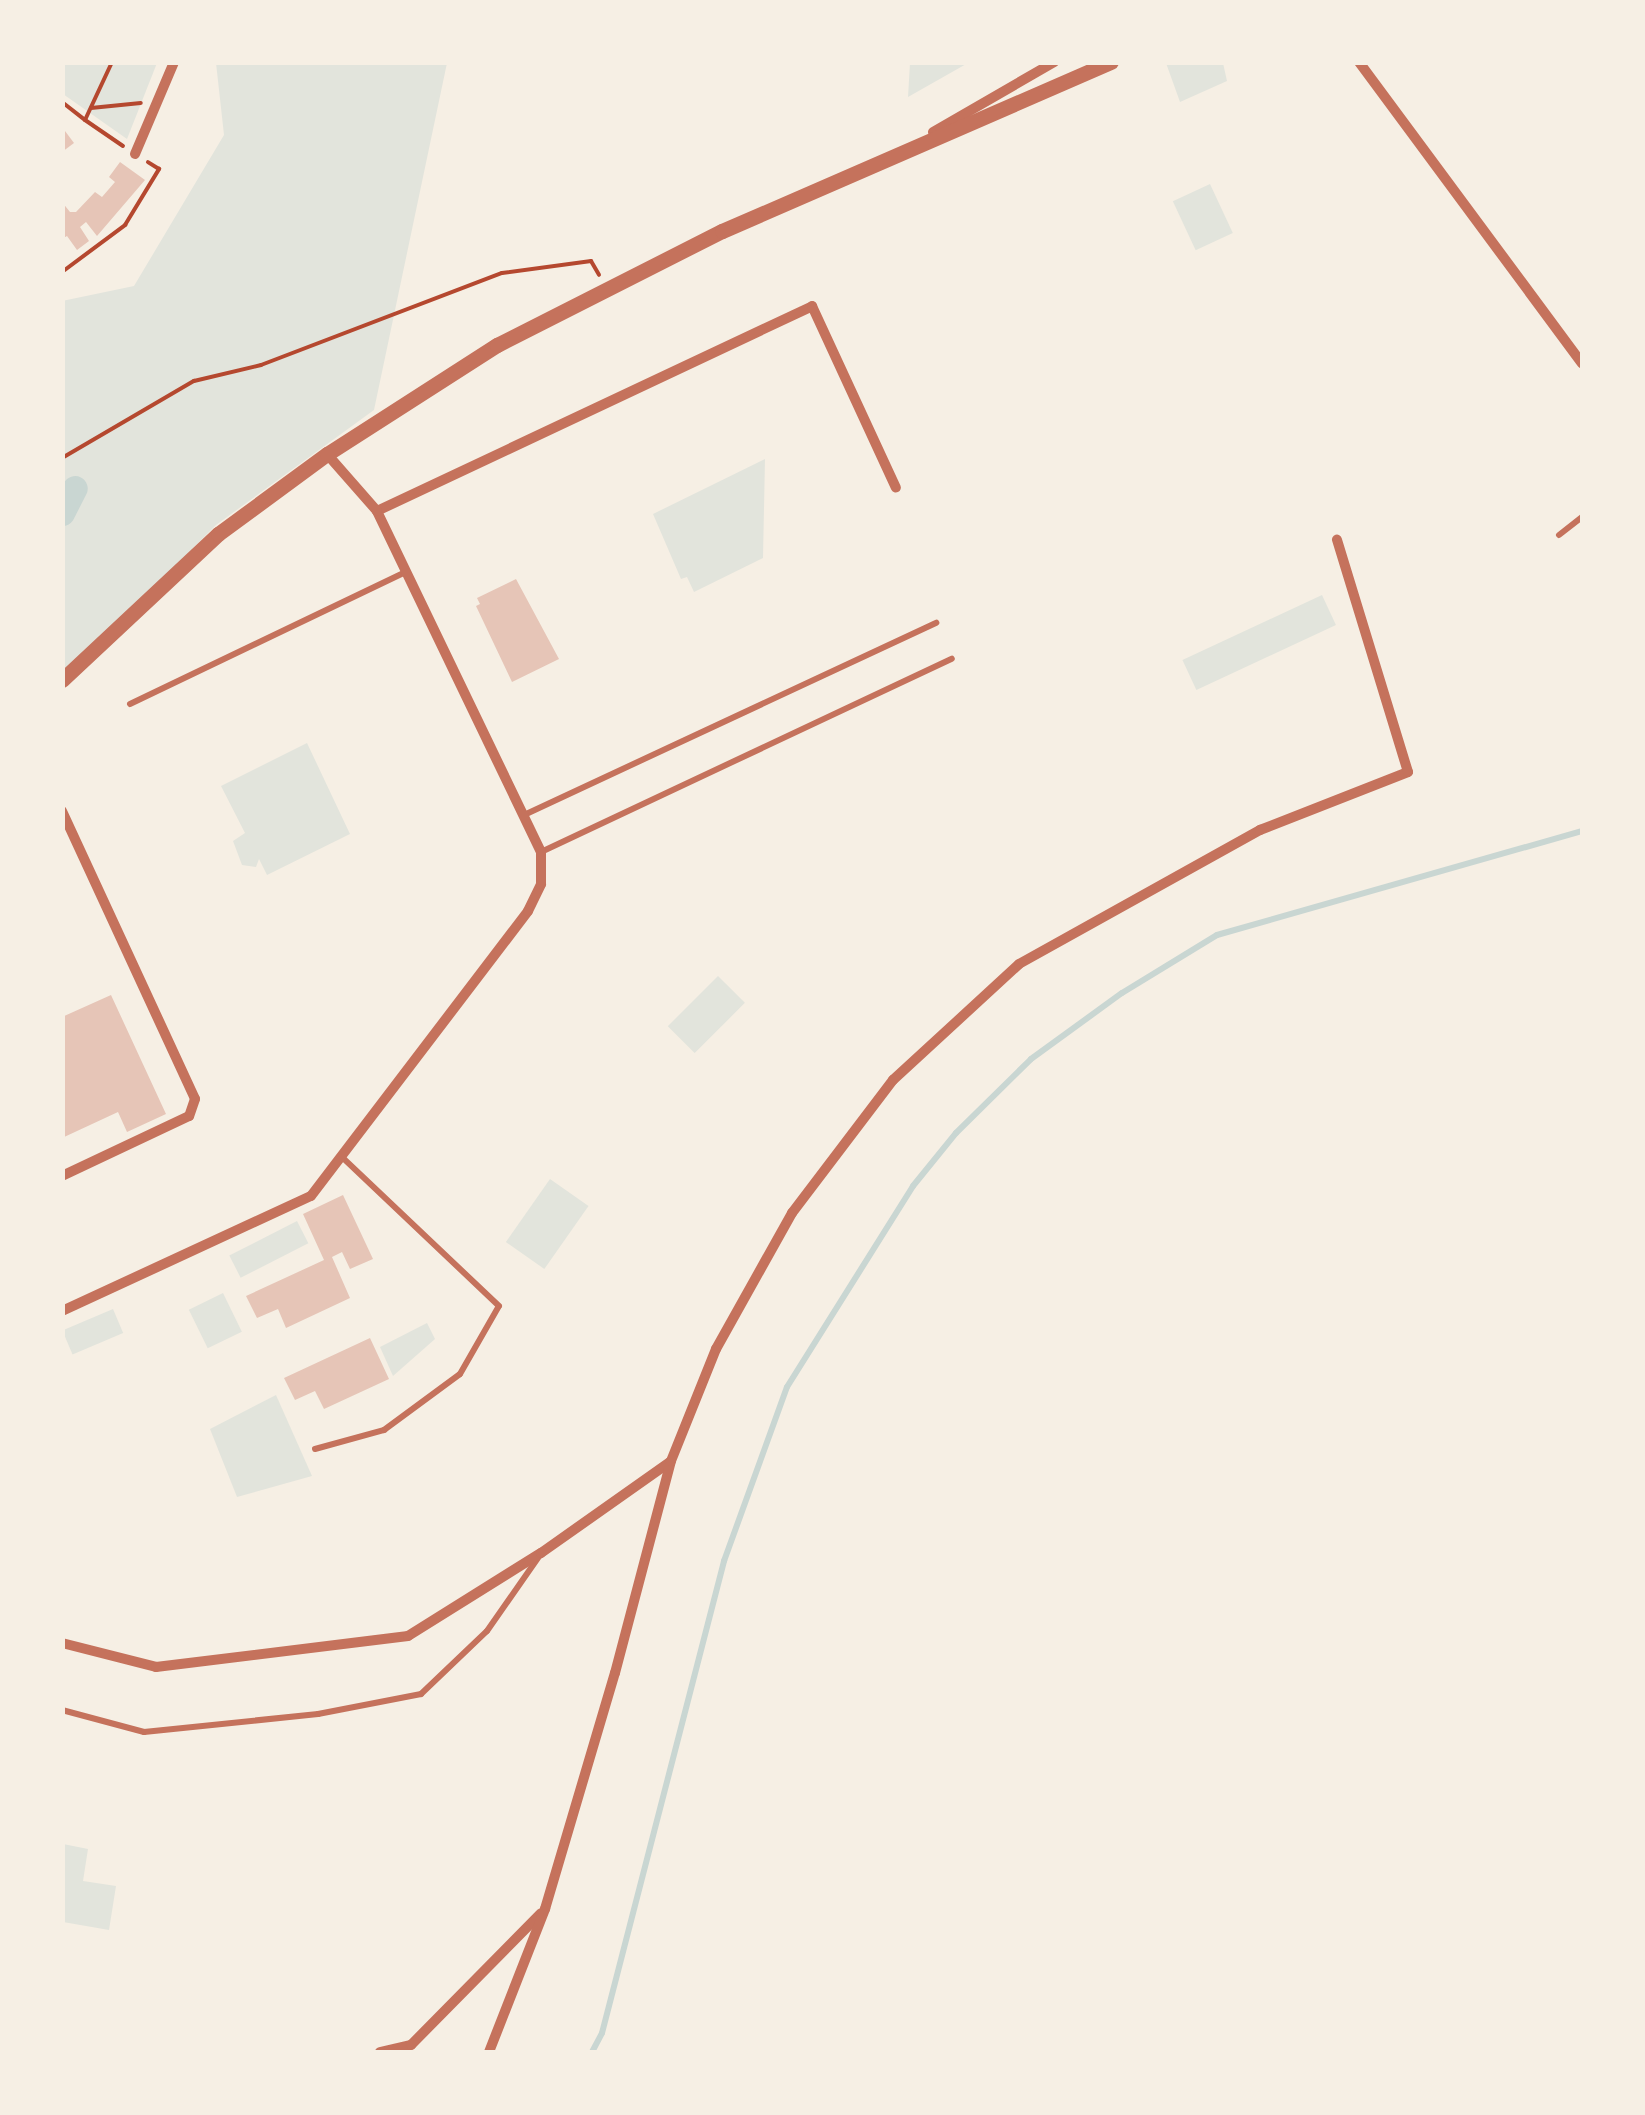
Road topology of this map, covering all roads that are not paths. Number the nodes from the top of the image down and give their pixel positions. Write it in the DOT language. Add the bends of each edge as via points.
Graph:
graph roads {
  1 [pos="174,62"];
  2 [pos="1054,62"];
  3 [pos="1111,62"];
  4 [pos="1359,62"];
  5 [pos="900,151"];
  6 [pos="136,154"];
  7 [pos="1582,362"];
  8 [pos="327,454"];
  9 [pos="896,488"];
  10 [pos="377,511"];
  11 [pos="1582,518"];
  12 [pos="1559,535"];
  13 [pos="1338,540"];
  14 [pos="406,572"];
  15 [pos="936,623"];
  16 [pos="952,659"];
  17 [pos="62,680"];
  18 [pos="130,704"];
  19 [pos="62,811"];
  20 [pos="524,815"];
  21 [pos="541,852"];
  22 [pos="342,1156"];
  23 [pos="62,1176"];
  24 [pos="62,1311"];
  25 [pos="315,1448"];
  26 [pos="671,1461"];
  27 [pos="542,1552"];
  28 [pos="62,1642"];
  29 [pos="62,1710"];
  30 [pos="545,1909"];
  31 [pos="416,2049"];
  32 [pos="380,2052"];
  33 [pos="489,2052"];
  1 -- 6 [label="street"];
  2 -- 5 [label="street"];
  3 -- 5 [label="street"];
  4 -- 7 [label="street"];
  5 -- 8 [label="street" via="497,345"];
  8 -- 10 [label="street"];
  8 -- 17 [label="street" via="218,534"];
  9 -- 10 [label="street" via="812,306"];
  10 -- 14 [label="street"];
  11 -- 12 [label="lane"];
  13 -- 26 [label="street" via="1408,772 1260,830 1019,964 893,1080 792,1213 716,1349"];
  14 -- 18 [label="lane"];
  14 -- 20 [label="street"];
  15 -- 20 [label="lane"];
  16 -- 21 [label="lane"];
  19 -- 23 [label="street" via="195,1099 188,1116"];
  20 -- 21 [label="street"];
  21 -- 22 [label="street" via="540,884 528,911"];
  22 -- 24 [label="street" via="310,1196"];
  22 -- 25 [label="lane" via="499,1306 460,1374 384,1430"];
  26 -- 27 [label="street"];
  26 -- 30 [label="street"];
  27 -- 28 [label="street" via="408,1636 156,1668"];
  27 -- 29 [label="lane" via="486,1631 421,1694 318,1714 144,1732"];
  30 -- 31 [label="street"];
  30 -- 33 [label="street"];
  31 -- 32 [label="street"];
}
